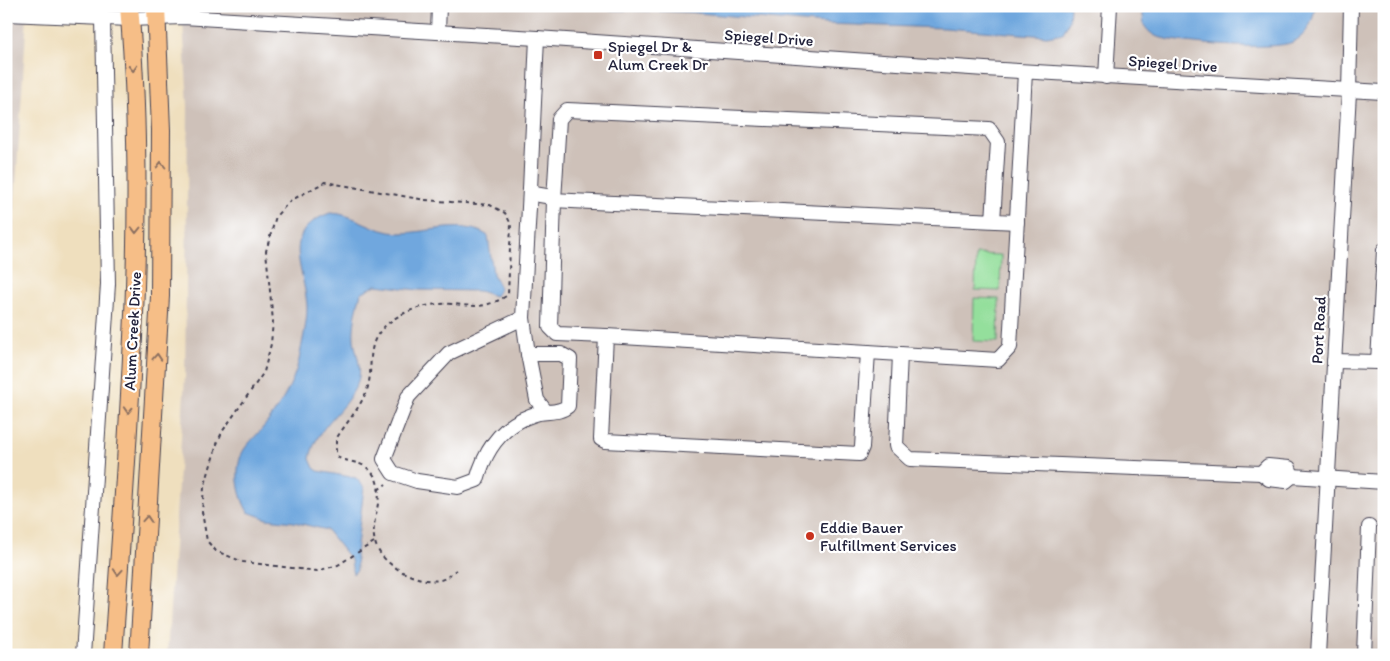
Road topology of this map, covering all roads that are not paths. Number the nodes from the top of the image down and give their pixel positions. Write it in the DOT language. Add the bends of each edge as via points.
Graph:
graph roads {
  1 [pos="440,6"];
  2 [pos="1110,6"];
  3 [pos="1351,6"];
  4 [pos="12,11"];
  5 [pos="156,12"];
  6 [pos="130,13"];
  7 [pos="103,18"];
  8 [pos="438,32"];
  9 [pos="537,38"];
  10 [pos="1025,72"];
  11 [pos="1106,76"];
  12 [pos="1349,92"];
  13 [pos="1383,95"];
  14 [pos="530,189"];
  15 [pos="554,200"];
  16 [pos="993,221"];
  17 [pos="1017,222"];
  18 [pos="1384,250"];
  19 [pos="523,318"];
  20 [pos="606,336"];
  21 [pos="868,352"];
  22 [pos="528,354"];
  23 [pos="900,354"];
  24 [pos="1334,362"];
  25 [pos="546,412"];
  26 [pos="1328,479"];
  27 [pos="1384,482"];
  28 [pos="1369,527"];
  29 [pos="83,655"];
  30 [pos="113,655"];
  31 [pos="139,655"];
  32 [pos="1318,655"];
  33 [pos="1364,655"];
  1 -- 8 [label="street"];
  2 -- 11 [label="street"];
  3 -- 12 [label="street, Port Road"];
  4 -- 7 [label="street, Spiegel Drive"];
  5 -- 6 [label="street, Spiegel Drive"];
  5 -- 8 [label="street, Spiegel Drive"];
  31 -- 5 [label="main road, Alum Creek Drive, one-way" via="160,296 161,130"];
  6 -- 7 [label="street, Spiegel Drive"];
  6 -- 30 [label="main road, Alum Creek Drive, one-way" via="136,164 135,269"];
  7 -- 29 [label="street, Alum Creek Drive" via="108,284"];
  8 -- 9 [label="street, Spiegel Drive"];
  9 -- 10 [label="street, Spiegel Drive"];
  9 -- 14 [label="street"];
  10 -- 11 [label="street, Spiegel Drive"];
  10 -- 17 [label="street"];
  11 -- 12 [label="street, Spiegel Drive"];
  12 -- 13 [label="street, Spiegel Drive"];
  12 -- 24 [label="street, Port Road"];
  14 -- 15 [label="street" via="534,194"];
  14 -- 19 [label="street"];
  15 -- 16 [label="street"];
  15 -- 16 [label="street" via="559,119 567,110 989,129 998,142"];
  15 -- 20 [label="street" via="550,327 558,334"];
  16 -- 17 [label="street"];
  17 -- 23 [label="street" via="1010,347 1005,354 998,360"];
  18 -- 24 [label="street" via="1378,362"];
  19 -- 22 [label="street"];
  19 -- 25 [label="street" via="449,353 408,397 384,459 393,473 418,481 458,487 476,480 483,458 501,434 523,418"];
  20 -- 21 [label="street"];
  20 -- 21 [label="street" via="601,439 604,441 859,454"];
  21 -- 23 [label="street"];
  22 -- 25 [label="street" via="537,400"];
  22 -- 25 [label="street" via="561,354 570,359 568,406 563,410"];
  23 -- 26 [label="street" via="896,446 910,459 1261,473 1268,466 1289,468 1292,476"];
  24 -- 26 [label="street, Port Road"];
  26 -- 27 [label="street"];
  26 -- 32 [label="street, Port Road"];
  28 -- 33 [label="street"];
}
